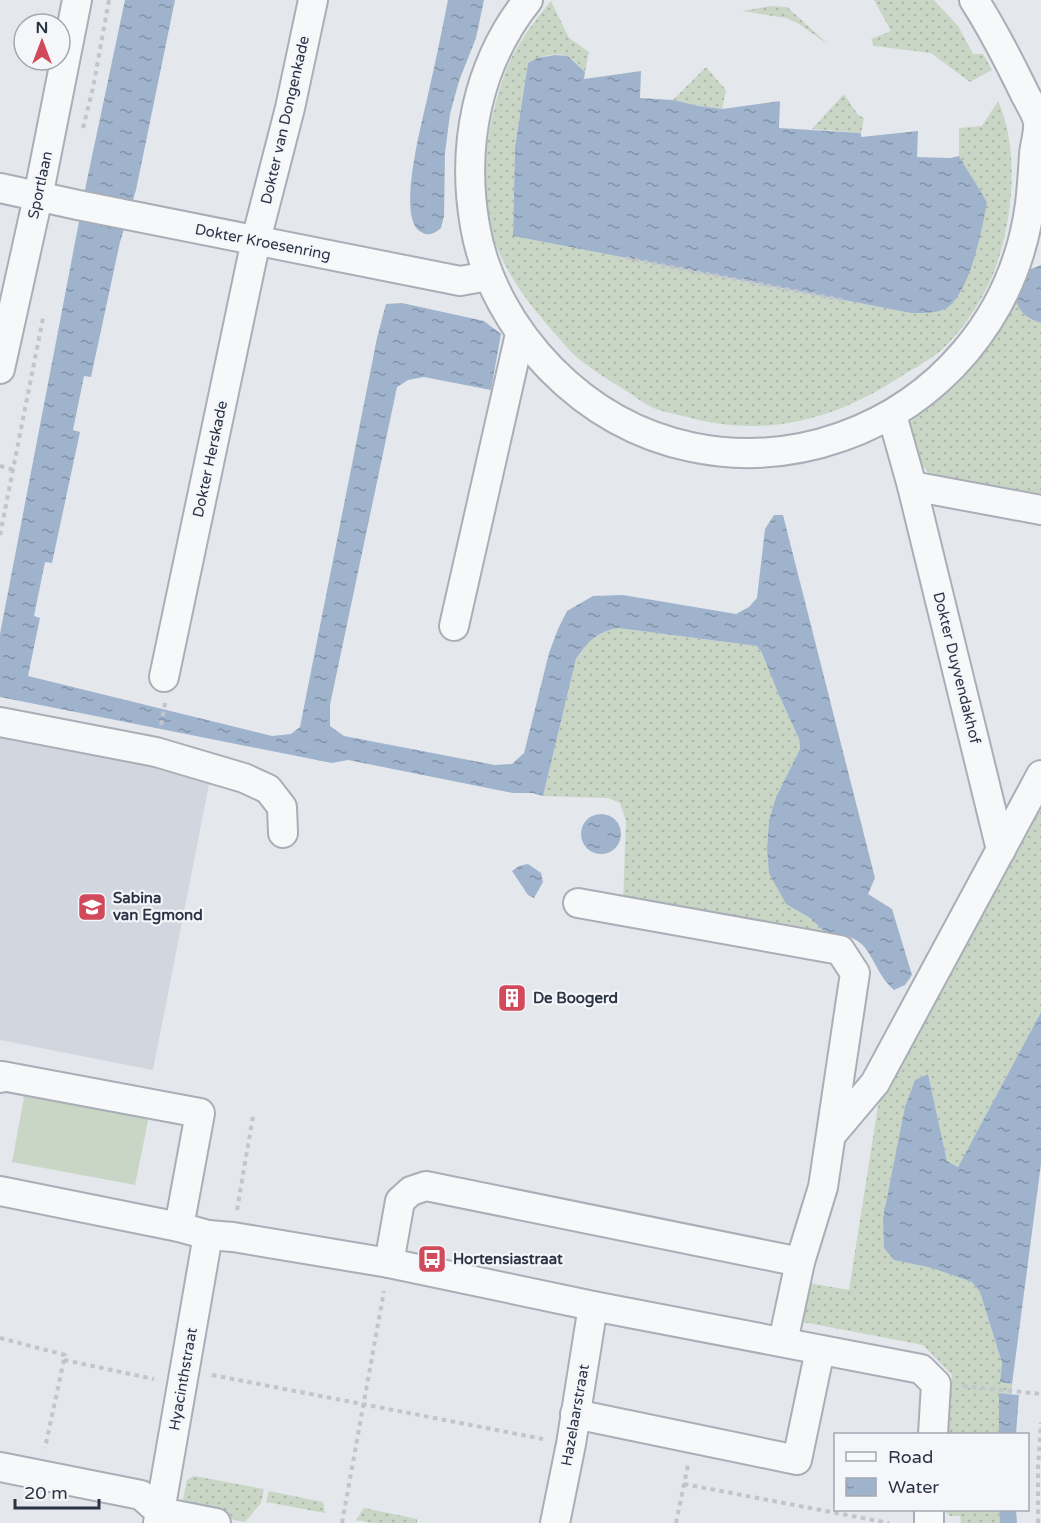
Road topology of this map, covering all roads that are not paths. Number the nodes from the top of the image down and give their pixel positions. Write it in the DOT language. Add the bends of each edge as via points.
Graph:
graph roads {
  1 [pos="77,0"];
  2 [pos="313,0"];
  3 [pos="528,0"];
  4 [pos="974,0"];
  5 [pos="1040,122"];
  6 [pos="0,188"];
  7 [pos="38,197"];
  8 [pos="256,240"];
  9 [pos="489,276"];
  10 [pos="520,334"];
  11 [pos="0,369"];
  12 [pos="892,415"];
  13 [pos="912,486"];
  14 [pos="1041,510"];
  15 [pos="453,626"];
  16 [pos="164,677"];
  17 [pos="0,722"];
  18 [pos="1041,775"];
  19 [pos="283,833"];
  20 [pos="1001,850"];
  21 [pos="578,903"];
  22 [pos="0,1078"];
  23 [pos="832,1134"];
  24 [pos="0,1191"];
  25 [pos="179,1227"];
  26 [pos="220,1236"];
  27 [pos="800,1262"];
  28 [pos="389,1263"];
  29 [pos="592,1306"];
  30 [pos="783,1342"];
  31 [pos="820,1350"];
  32 [pos="575,1414"];
  33 [pos="933,1433"];
  34 [pos="0,1467"];
  35 [pos="159,1517"];
  36 [pos="216,1523"];
  37 [pos="555,1523"];
  1 -- 7 [label="street, Sportlaan"];
  2 -- 8 [label="street, Dokter van Dongenkade"];
  3 -- 9 [label="street" via="499,45 474,120 469,159 470,199"];
  4 -- 5 [label="street" via="996,34"];
  5 -- 12 [label="street" via="1027,227 1000,302 980,336 954,366"];
  6 -- 7 [label="street, Dokter Kroesenring"];
  7 -- 8 [label="street, Dokter Kroesenring"];
  7 -- 11 [label="street, Sportlaan"];
  8 -- 9 [label="street, Dokter Kroesenring" via="460,282"];
  8 -- 16 [label="street, Dokter Herskade"];
  9 -- 10 [label="street"];
  10 -- 12 [label="street" via="561,380 592,404 663,439 701,448 750,452 819,445"];
  10 -- 15 [label="street"];
  12 -- 13 [label="street, Dokter Duyvendakhof"];
  13 -- 14 [label="street"];
  13 -- 20 [label="street, Dokter Duyvendakhof"];
  17 -- 19 [label="street" via="156,752 244,778 268,789 282,807"];
  18 -- 20 [label="street"];
  20 -- 23 [label="street" via="875,1083"];
  21 -- 23 [label="street" via="840,950 855,973"];
  22 -- 25 [label="street" via="200,1113"];
  23 -- 27 [label="street" via="823,1187"];
  24 -- 25 [label="street"];
  25 -- 26 [label="street"];
  26 -- 28 [label="street"];
  26 -- 35 [label="street, Hyacinthstraat" via="184,1374"];
  27 -- 28 [label="street" via="426,1186 411,1191 400,1201"];
  27 -- 30 [label="street"];
  28 -- 29 [label="street"];
  29 -- 30 [label="street"];
  29 -- 32 [label="street, Hazelaarstraat"];
  30 -- 31 [label="street"];
  31 -- 32 [label="street" via="797,1460"];
  31 -- 33 [label="street" via="921,1370 936,1384"];
  32 -- 37 [label="street, Hazelaarstraat"];
  34 -- 35 [label="street" via="141,1495"];
  35 -- 36 [label="street"];
}
